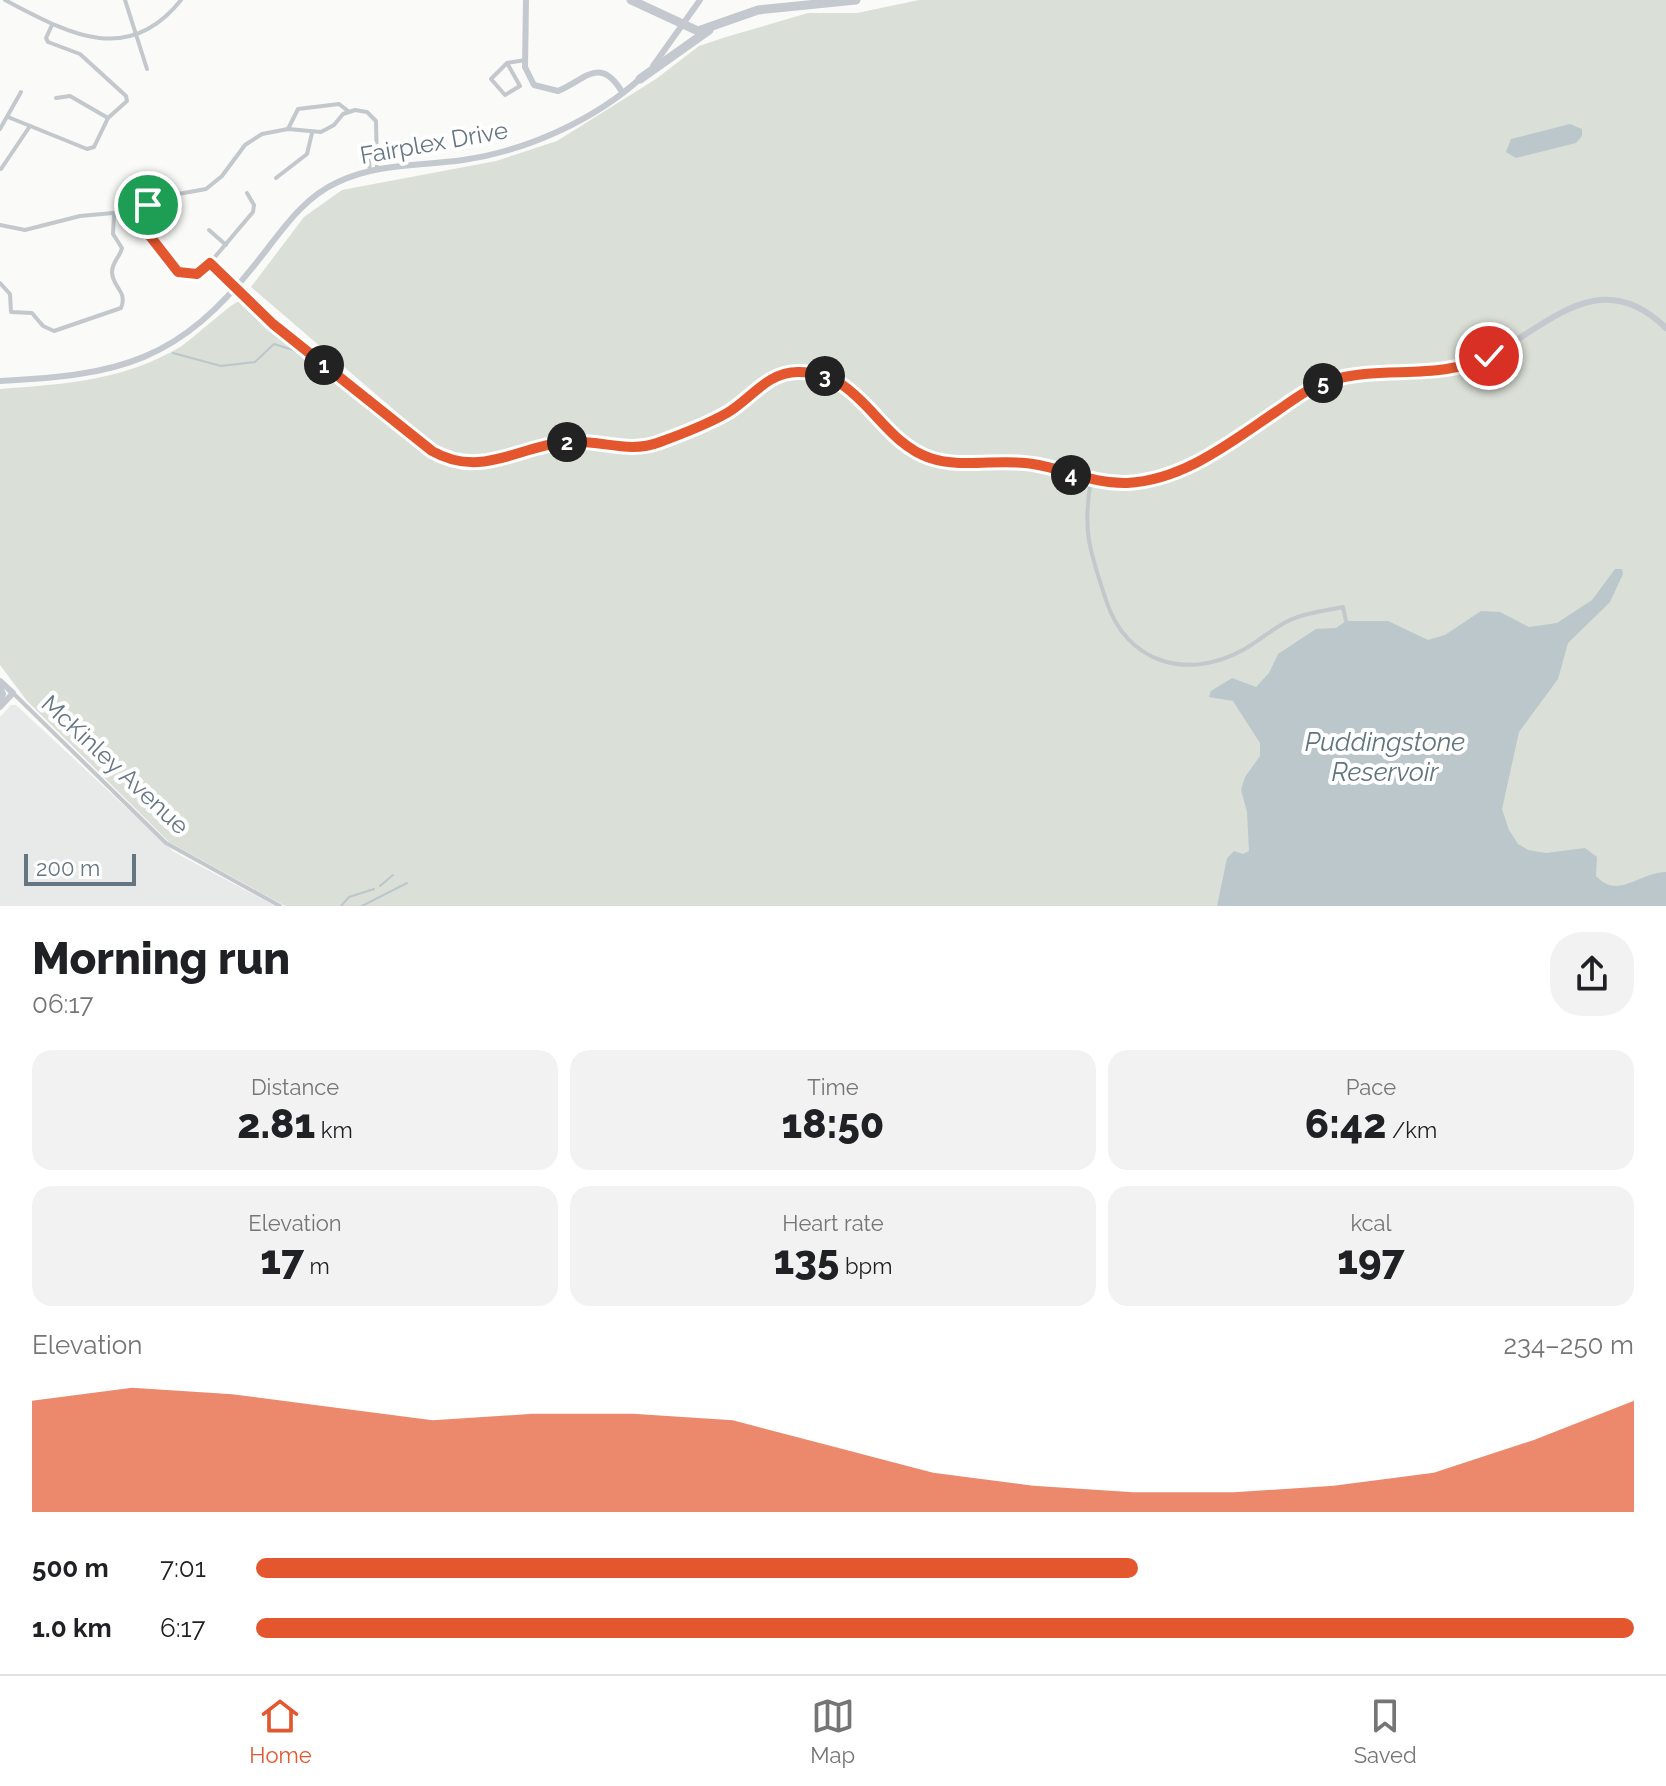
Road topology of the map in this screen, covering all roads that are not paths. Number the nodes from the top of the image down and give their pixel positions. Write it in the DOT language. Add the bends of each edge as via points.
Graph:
graph roads {
  1 [pos="5,0"];
  2 [pos="125,0"];
  3 [pos="181,0"];
  4 [pos="526,0"];
  5 [pos="631,0"];
  6 [pos="856,0"];
  7 [pos="698,3"];
  8 [pos="726,20"];
  9 [pos="52,25"];
  10 [pos="683,25"];
  11 [pos="138,33"];
  12 [pos="526,60"];
  13 [pos="507,63"];
  14 [pos="147,69"];
  15 [pos="640,79"];
  16 [pos="21,92"];
  17 [pos="622,92"];
  18 [pos="56,98"];
  19 [pos="348,111"];
  20 [pos="8,117"];
  21 [pos="108,118"];
  22 [pos="30,126"];
  23 [pos="0,129"];
  24 [pos="288,129"];
  25 [pos="312,133"];
  26 [pos="1,169"];
  27 [pos="373,170"];
  28 [pos="276,178"];
  29 [pos="247,193"];
  30 [pos="135,211"];
  31 [pos="114,215"];
  32 [pos="0,225"];
  33 [pos="209,230"];
  34 [pos="226,245"];
  35 [pos="210,263"];
  36 [pos="0,283"];
  37 [pos="236,288"];
  38 [pos="1666,328"];
  39 [pos="0,381"];
  40 [pos="1091,480"];
  41 [pos="1346,621"];
  42 [pos="0,684"];
  43 [pos="13,693"];
  44 [pos="0,705"];
  45 [pos="280,906"];
  1 -- 9 [label="street"];
  2 -- 11 [label="street"];
  3 -- 11 [label="street"];
  4 -- 12 [label="main road"];
  5 -- 10 [label="highway"];
  6 -- 8 [label="highway" via="758,10"];
  7 -- 10 [label="main road, Fairplex Drive"];
  8 -- 10 [label="highway" via="698,31"];
  8 -- 15 [label="highway"];
  9 -- 11 [label="street" via="91,38"];
  9 -- 21 [label="street" via="48,42 80,54 126,96"];
  10 -- 15 [label="main road, Fairplex Drive"];
  11 -- 14 [label="street"];
  12 -- 13 [label="street"];
  12 -- 17 [label="main road" via="530,80 545,91 558,91 595,72 612,78"];
  13 -- 13 [label="street" via="491,79 505,95 520,86"];
  15 -- 17 [label="main road, Fairplex Drive"];
  16 -- 20 [label="street"];
  17 -- 27 [label="main road, Fairplex Drive" via="560,129 513,148 463,160"];
  18 -- 21 [label="street" via="70,96"];
  19 -- 24 [label="street" via="339,104 298,109"];
  19 -- 25 [label="street" via="328,130"];
  19 -- 27 [label="street" via="364,110 374,117 378,130"];
  20 -- 22 [label="street"];
  20 -- 23 [label="street"];
  21 -- 22 [label="street" via="94,147 87,149"];
  22 -- 26 [label="street"];
  24 -- 25 [label="street"];
  24 -- 30 [label="street" via="254,138 206,189 167,196"];
  25 -- 28 [label="street" via="307,154"];
  27 -- 37 [label="main road, Fairplex Drive" via="334,183 307,202"];
  29 -- 34 [label="street" via="253,212"];
  30 -- 31 [label="street"];
  30 -- 35 [label="street" via="178,272 197,274"];
  31 -- 32 [label="street" via="80,216 16,231"];
  31 -- 36 [label="street" via="113,234 122,248 112,276 122,294 121,308 54,331 32,313 11,312 10,294"];
  33 -- 34 [label="street"];
  34 -- 35 [label="street"];
  35 -- 37 [label="street"];
  37 -- 39 [label="main road, Fairplex Drive" via="201,324 137,361 72,377"];
  37 -- 40 [label="main road" via="273,324 432,451 452,461 499,462 560,443 649,446 727,413 758,387 796,372 821,374 847,385 908,447 931,458 1031,463"];
  38 -- 40 [label="main road" via="1626,304 1581,302 1475,363 1326,382 1172,474 1127,483"];
  40 -- 41 [label="street" via="1086,539 1109,610 1128,641 1145,655 1169,665 1200,665 1242,650 1312,612 1343,607"];
  42 -- 43 [label="main road"];
  42 -- 44 [label="main road"];
  43 -- 44 [label="main road"];
  43 -- 45 [label="street, McKinley Avenue" via="166,843"];
}
